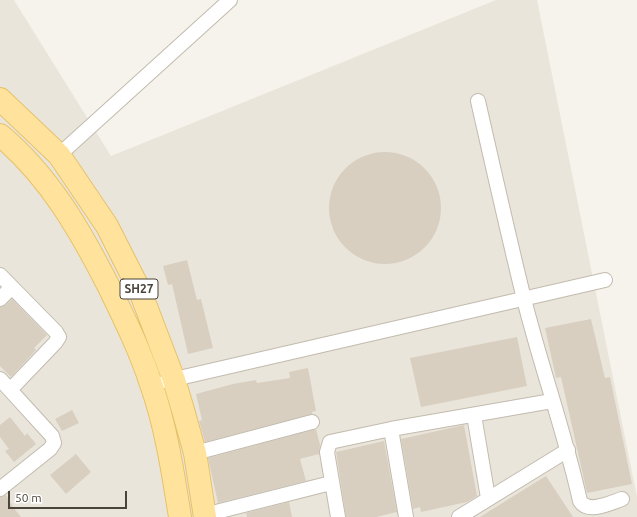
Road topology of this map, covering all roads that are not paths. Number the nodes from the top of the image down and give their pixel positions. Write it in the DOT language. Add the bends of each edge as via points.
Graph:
graph roads {
  1 [pos="230,0"];
  2 [pos="0,99"];
  3 [pos="478,101"];
  4 [pos="0,135"];
  5 [pos="59,155"];
  6 [pos="0,275"];
  7 [pos="606,280"];
  8 [pos="12,287"];
  9 [pos="0,299"];
  10 [pos="524,300"];
  11 [pos="0,378"];
  12 [pos="174,380"];
  13 [pos="152,384"];
  14 [pos="10,390"];
  15 [pos="552,401"];
  16 [pos="474,415"];
  17 [pos="312,422"];
  18 [pos="391,429"];
  19 [pos="568,450"];
  20 [pos="195,453"];
  21 [pos="331,483"];
  22 [pos="0,489"];
  23 [pos="488,498"];
  24 [pos="622,499"];
  25 [pos="204,516"];
  26 [pos="180,517"];
  27 [pos="338,517"];
  28 [pos="406,517"];
  29 [pos="459,517"];
  1 -- 5 [label="street"];
  2 -- 5 [label="main road, SH27"];
  3 -- 10 [label="street"];
  4 -- 13 [label="main road, SH27" via="48,184 84,238 125,320"];
  5 -- 12 [label="main road, SH27" via="107,226 140,291"];
  6 -- 8 [label="street"];
  7 -- 10 [label="street"];
  8 -- 9 [label="street"];
  8 -- 14 [label="street" via="59,337"];
  10 -- 12 [label="street"];
  10 -- 15 [label="street"];
  11 -- 14 [label="street"];
  12 -- 13 [label="street"];
  12 -- 20 [label="main road, SH27"];
  13 -- 26 [label="main road, SH27" via="169,453"];
  14 -- 22 [label="street" via="52,436 54,443"];
  15 -- 16 [label="street"];
  15 -- 19 [label="street"];
  16 -- 18 [label="street"];
  16 -- 23 [label="street"];
  17 -- 20 [label="street"];
  18 -- 21 [label="street" via="330,442 327,452"];
  18 -- 28 [label="street"];
  19 -- 23 [label="street"];
  19 -- 24 [label="street" via="583,506 590,508"];
  20 -- 25 [label="main road, SH27"];
  21 -- 25 [label="street"];
  21 -- 27 [label="street"];
  23 -- 29 [label="street"];
}
